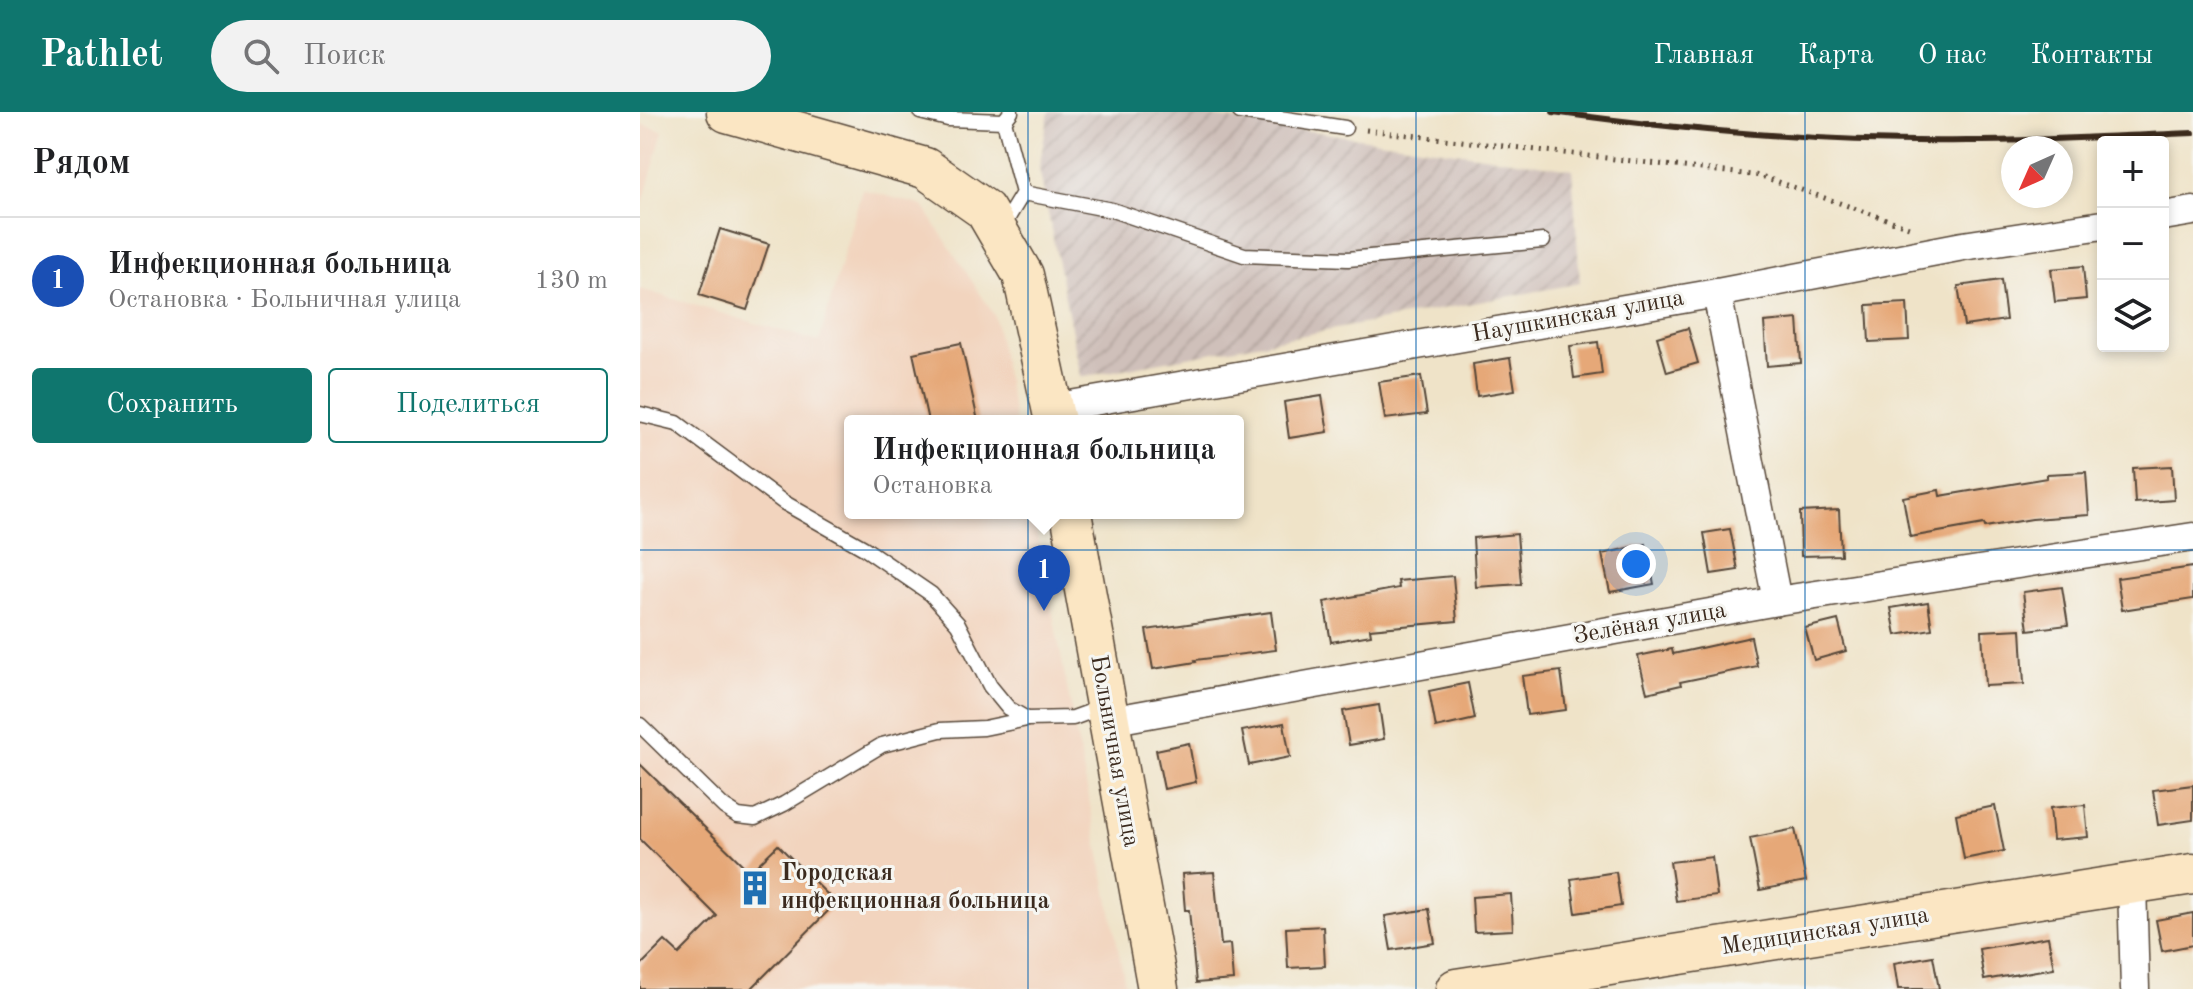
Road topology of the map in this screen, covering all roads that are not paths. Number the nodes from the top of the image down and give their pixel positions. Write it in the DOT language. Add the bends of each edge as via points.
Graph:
graph roads {
  1 [pos="727,112"];
  2 [pos="920,112"];
  3 [pos="1240,112"];
  4 [pos="1008,117"];
  5 [pos="1345,128"];
  6 [pos="1023,193"];
  7 [pos="2193,211"];
  8 [pos="2169,215"];
  9 [pos="2097,226"];
  10 [pos="998,234"];
  11 [pos="1543,241"];
  12 [pos="1717,293"];
  13 [pos="640,414"];
  14 [pos="1054,414"];
  15 [pos="1072,519"];
  16 [pos="2193,537"];
  17 [pos="1777,601"];
  18 [pos="1107,714"];
  19 [pos="1027,719"];
  20 [pos="640,725"];
  21 [pos="2193,874"];
  22 [pos="2132,884"];
  23 [pos="1522,984"];
  24 [pos="1158,989"];
  25 [pos="1456,989"];
  26 [pos="2135,989"];
  1 -- 10 [label="street" via="925,168 985,210"];
  2 -- 4 [label="lane" via="948,119"];
  3 -- 5 [label="lane"];
  4 -- 6 [label="lane"];
  6 -- 10 [label="lane"];
  6 -- 11 [label="lane" via="1112,210 1244,255 1348,259"];
  7 -- 8 [label="street"];
  9 -- 12 [label="street, Наушкинская улица"];
  10 -- 14 [label="street" via="1023,275"];
  12 -- 14 [label="street, Наушкинская улица"];
  12 -- 17 [label="street"];
  13 -- 19 [label="lane" via="677,423 783,502 931,594 958,624 990,686 1008,708"];
  15 -- 18 [label="street, Больничная улица"];
  16 -- 17 [label="street, Зелёная улица"];
  17 -- 18 [label="street, Зелёная улица"];
  18 -- 19 [label="lane"];
  18 -- 24 [label="street, Больничная улица"];
  19 -- 20 [label="lane" via="940,730 882,745 755,818 724,807"];
  21 -- 22 [label="street, Медицинская улица"];
  22 -- 23 [label="street, Медицинская улица"];
  22 -- 26 [label="street"];
  23 -- 25 [label="street, Медицинская улица"];
}
